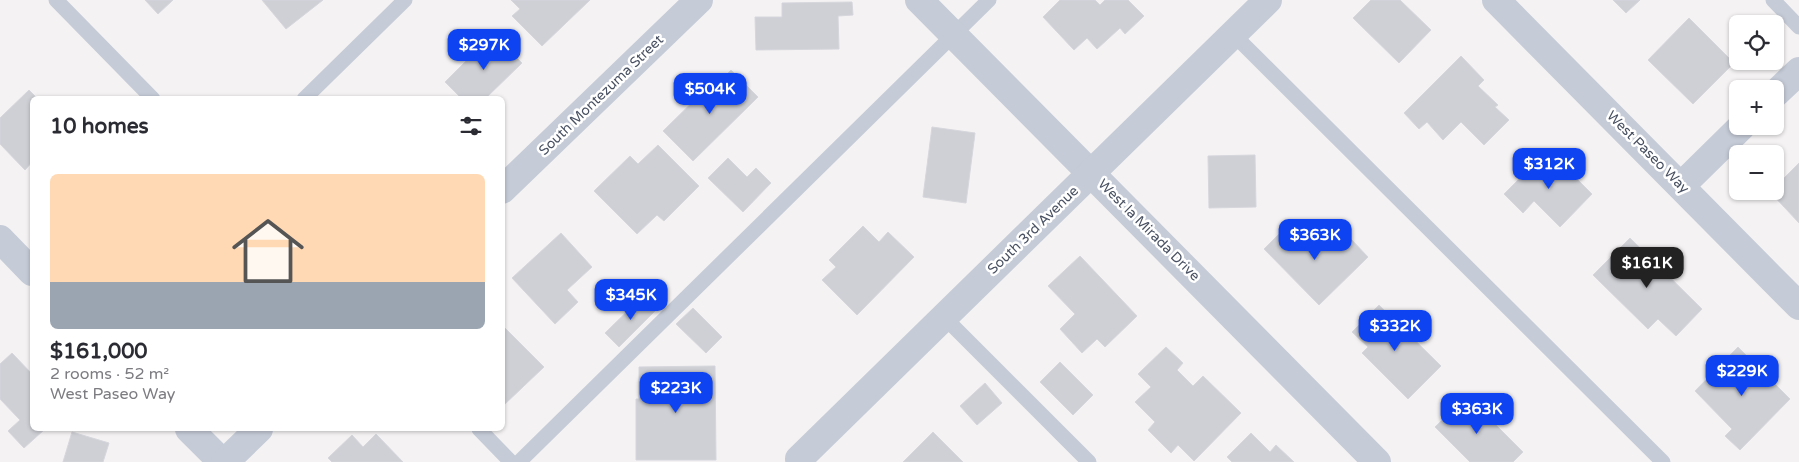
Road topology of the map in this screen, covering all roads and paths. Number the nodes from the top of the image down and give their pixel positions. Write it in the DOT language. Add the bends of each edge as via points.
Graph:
graph roads {
  1 [pos="56,0"];
  2 [pos="405,0"];
  3 [pos="700,0"];
  4 [pos="920,0"];
  5 [pos="989,0"];
  6 [pos="1268,0"];
  7 [pos="1496,0"];
  8 [pos="1773,0"];
  9 [pos="1799,27"];
  10 [pos="955,34"];
  11 [pos="1233,34"];
  12 [pos="1799,71"];
  13 [pos="1784,85"];
  14 [pos="150,96"];
  15 [pos="307,96"];
  16 [pos="1733,135"];
  17 [pos="1092,172"];
  18 [pos="1681,186"];
  19 [pos="505,187"];
  20 [pos="0,240"];
  21 [pos="30,270"];
  22 [pos="1799,306"];
  23 [pos="944,317"];
  24 [pos="191,431"];
  25 [pos="257,431"];
  26 [pos="481,431"];
  27 [pos="800,461"];
  28 [pos="224,462"];
  29 [pos="511,462"];
  30 [pos="519,462"];
  31 [pos="1090,462"];
  32 [pos="1377,462"];
  33 [pos="1663,462"];
  1 -- 14 [label="lane"];
  2 -- 15 [label="lane"];
  3 -- 19 [label="street, South Montezuma Street"];
  4 -- 10 [label="street, West la Mirada Drive"];
  5 -- 10 [label="lane"];
  6 -- 11 [label="street, South 3rd Avenue"];
  7 -- 18 [label="street, West Paseo Way"];
  8 -- 9 [label="lane"];
  10 -- 17 [label="street, West la Mirada Drive"];
  10 -- 30 [label="lane"];
  11 -- 17 [label="street, South 3rd Avenue"];
  11 -- 33 [label="lane"];
  12 -- 13 [label="street"];
  16 -- 18 [label="street"];
  17 -- 23 [label="street, South 3rd Avenue"];
  17 -- 32 [label="street, West la Mirada Drive"];
  18 -- 22 [label="street, West Paseo Way"];
  20 -- 21 [label="street"];
  23 -- 27 [label="street, South 3rd Avenue"];
  23 -- 31 [label="lane"];
  24 -- 28 [label="street"];
  25 -- 28 [label="street"];
  26 -- 29 [label="lane"];
}
